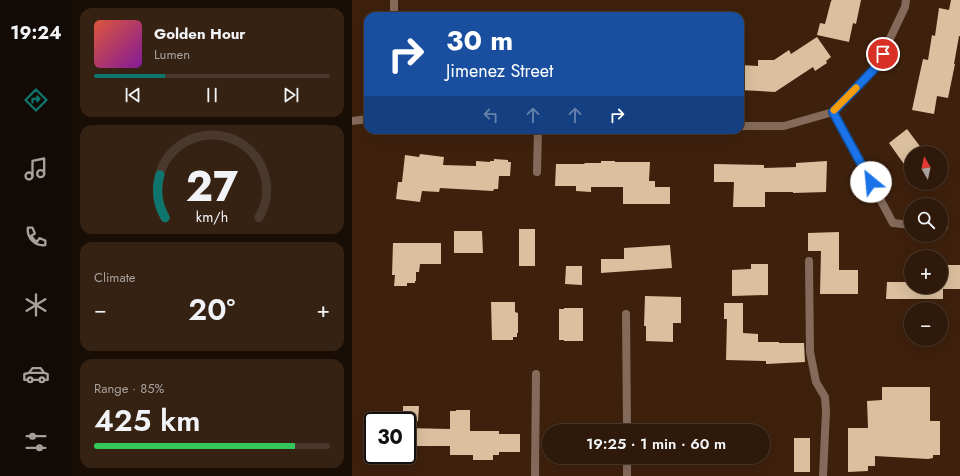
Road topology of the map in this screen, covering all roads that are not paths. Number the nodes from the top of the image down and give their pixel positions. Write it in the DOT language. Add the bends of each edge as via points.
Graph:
graph roads {
  1 [pos="394,0"];
  2 [pos="906,0"];
  3 [pos="394,12"];
  4 [pos="833,112"];
  5 [pos="364,120"];
  6 [pos="352,121"];
  7 [pos="744,126"];
  8 [pos="538,134"];
  9 [pos="537,172"];
  10 [pos="904,224"];
  11 [pos="809,261"];
  12 [pos="626,314"];
  13 [pos="536,374"];
  14 [pos="627,424"];
  15 [pos="627,464"];
  16 [pos="535,476"];
  17 [pos="626,476"];
  18 [pos="823,476"];
  1 -- 3 [label="street"];
  2 -- 4 [label="street" via="877,66"];
  4 -- 7 [label="street" via="784,126"];
  4 -- 10 [label="street" via="893,223"];
  5 -- 6 [label="street"];
  8 -- 9 [label="street"];
  11 -- 18 [label="street" via="810,352 816,382 825,397 826,412"];
  12 -- 14 [label="street"];
  13 -- 16 [label="street"];
  15 -- 17 [label="street"];
}
